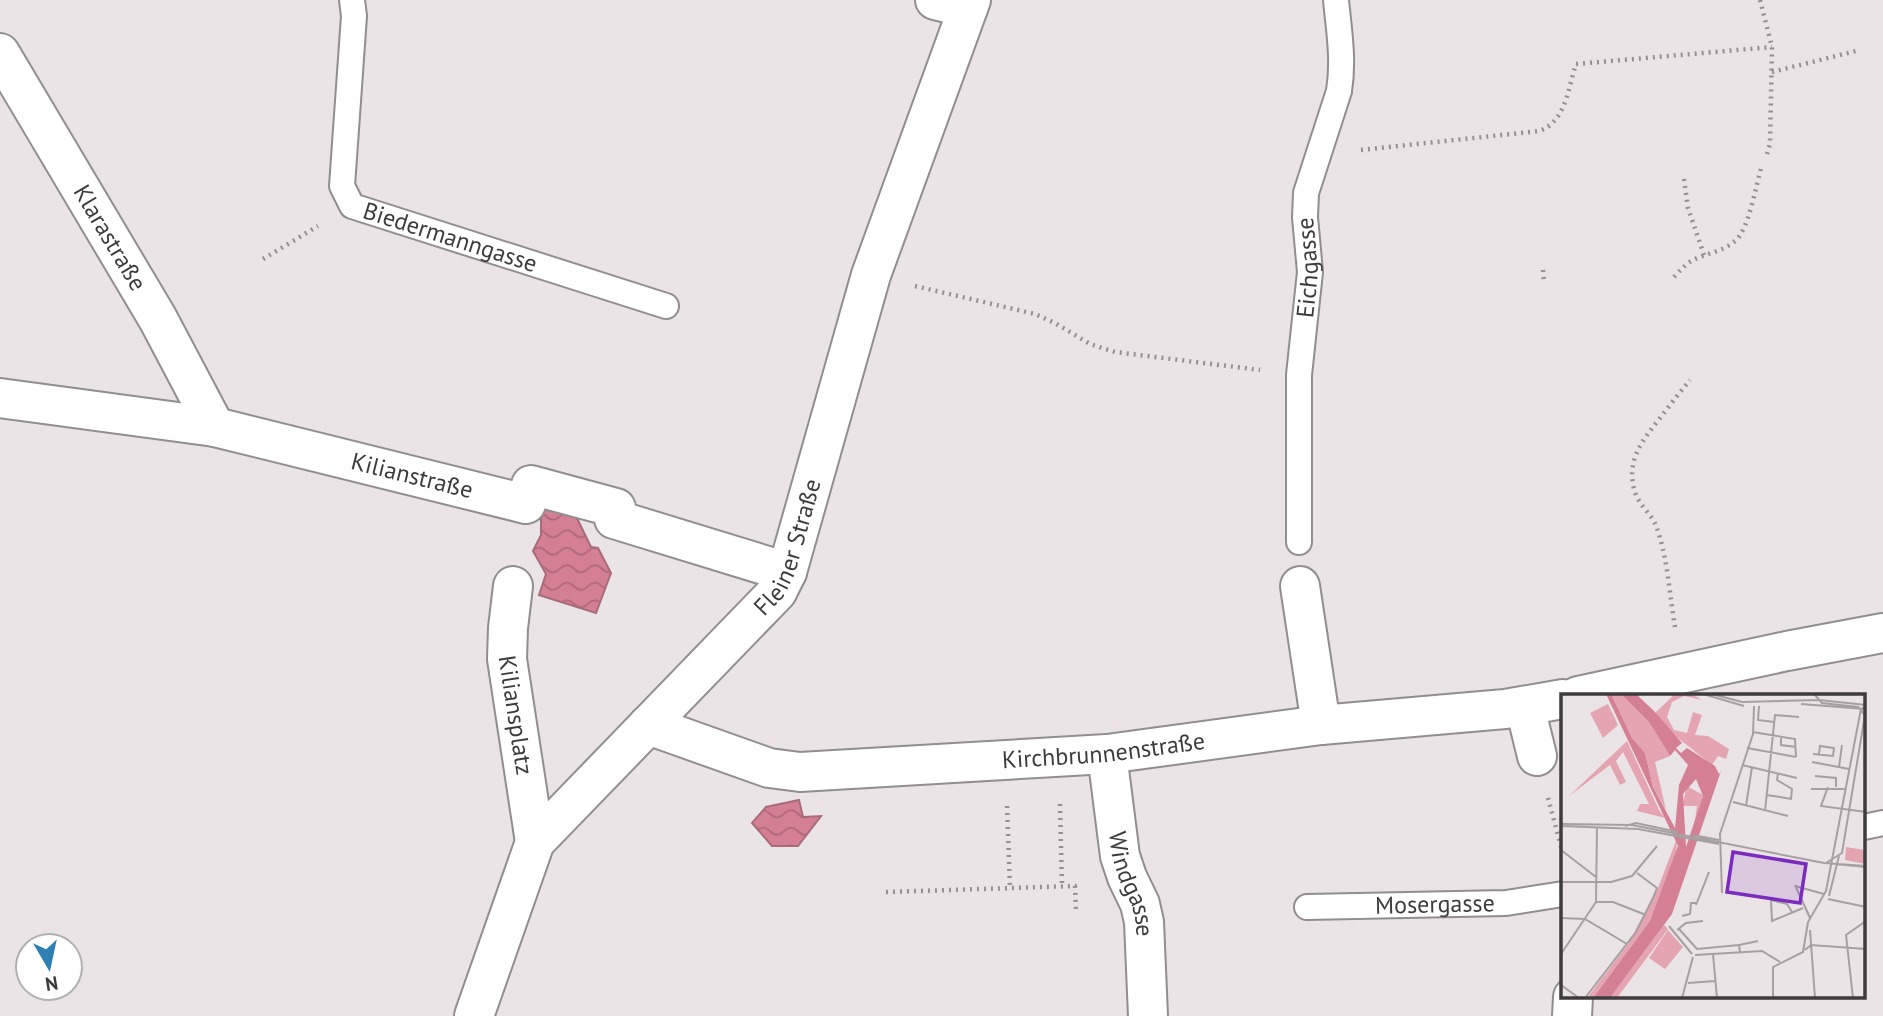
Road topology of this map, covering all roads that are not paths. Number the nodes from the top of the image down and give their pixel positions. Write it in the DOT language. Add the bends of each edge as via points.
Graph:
graph roads {
  1 [pos="352,0"];
  2 [pos="1336,0"];
  3 [pos="958,3"];
  4 [pos="0,53"];
  5 [pos="666,306"];
  6 [pos="0,398"];
  7 [pos="215,427"];
  8 [pos="1299,542"];
  9 [pos="788,572"];
  10 [pos="513,586"];
  11 [pos="1300,586"];
  12 [pos="1883,633"];
  13 [pos="1587,694"];
  14 [pos="1561,699"];
  15 [pos="1525,707"];
  16 [pos="1321,724"];
  17 [pos="648,726"];
  18 [pos="1107,754"];
  19 [pos="1537,756"];
  20 [pos="1883,822"];
  21 [pos="1866,826"];
  22 [pos="535,842"];
  23 [pos="1561,894"];
  24 [pos="1307,907"];
  25 [pos="1573,998"];
  26 [pos="474,1016"];
  27 [pos="1148,1016"];
  28 [pos="1572,1016"];
  1 -- 5 [label="lane, Biedermanngasse" via="342,186 352,206"];
  2 -- 8 [label="lane, Eichgasse" via="1342,66 1339,91 1304,206 1310,272 1299,375"];
  3 -- 9 [label="street, Fleiner Straße" via="871,275"];
  4 -- 7 [label="street, Klarastraße" via="158,319"];
  6 -- 7 [label="street, Kilianstraße"];
  7 -- 9 [label="street, Kilianstraße" via="526,504 531,485 617,508 614,519"];
  9 -- 17 [label="street, Fleiner Straße" via="777,592"];
  10 -- 22 [label="street, Kiliansplatz" via="508,659"];
  11 -- 16 [label="street"];
  12 -- 13 [label="street"];
  14 -- 15 [label="street, Kirchbrunnenstraße"];
  15 -- 16 [label="street, Kirchbrunnenstraße"];
  15 -- 19 [label="street"];
  16 -- 18 [label="street, Kirchbrunnenstraße"];
  17 -- 18 [label="street, Kirchbrunnenstraße" via="769,768 800,772"];
  17 -- 22 [label="street, Fleiner Straße"];
  18 -- 27 [label="street, Windgasse" via="1121,856 1144,922"];
  20 -- 21 [label="lane"];
  22 -- 26 [label="street, Fleiner Straße"];
  23 -- 24 [label="lane, Mosergasse" via="1506,903"];
  25 -- 28 [label="street"];
}
